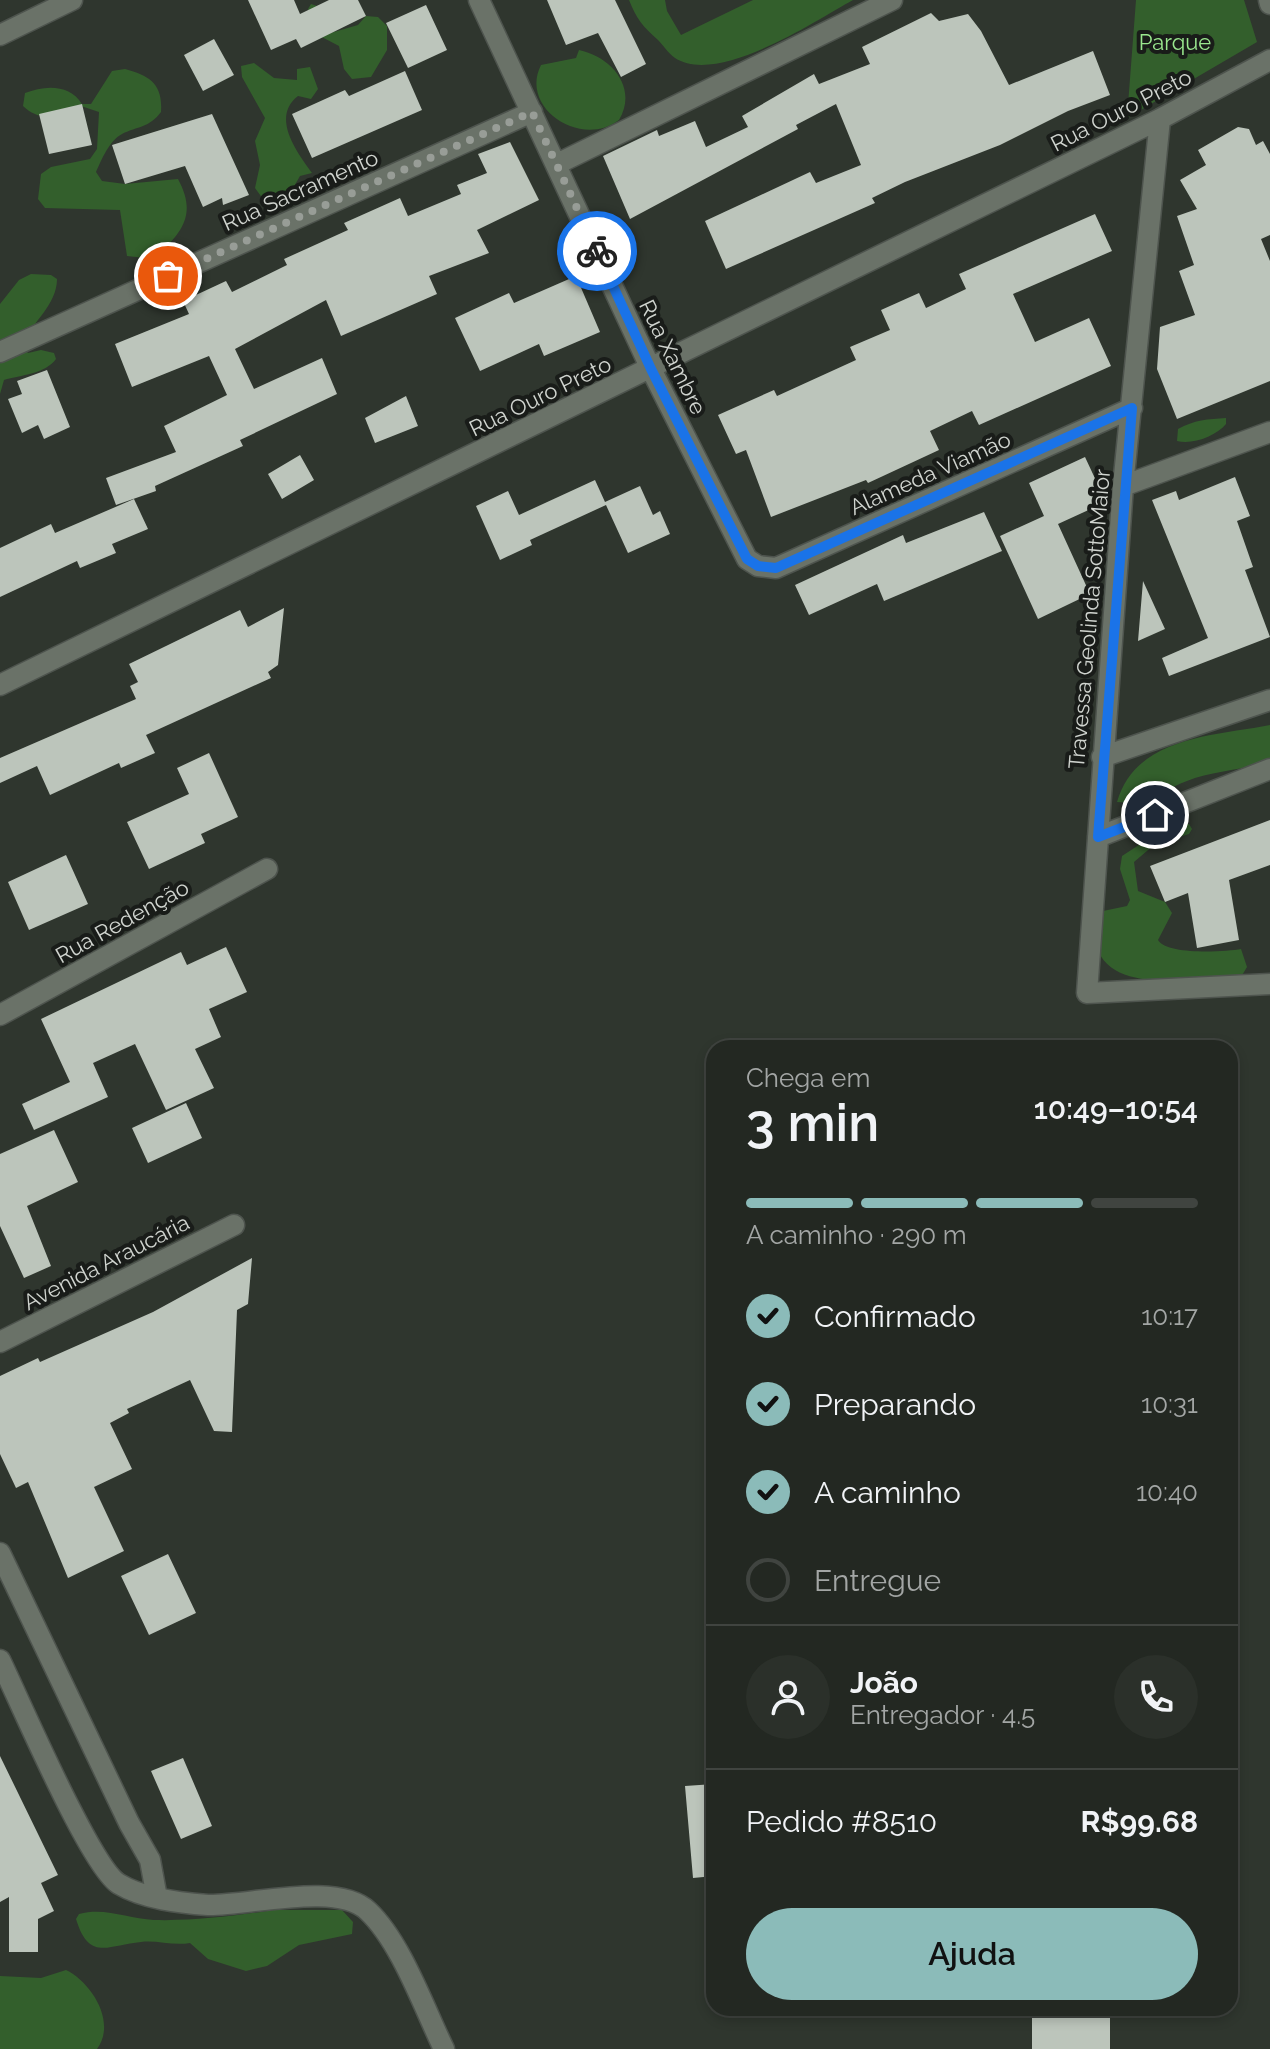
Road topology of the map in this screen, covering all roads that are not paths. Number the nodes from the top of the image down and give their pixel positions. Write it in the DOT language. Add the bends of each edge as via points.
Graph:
graph roads {
  1 [pos="72,0"];
  2 [pos="479,0"];
  3 [pos="892,0"];
  4 [pos="0,35"];
  5 [pos="1270,60"];
  6 [pos="532,112"];
  7 [pos="1160,119"];
  8 [pos="557,164"];
  9 [pos="0,352"];
  10 [pos="651,369"];
  11 [pos="1132,408"];
  12 [pos="1270,432"];
  13 [pos="1123,486"];
  14 [pos="747,559"];
  15 [pos="0,685"];
  16 [pos="1270,700"];
  17 [pos="1102,757"];
  18 [pos="1270,769"];
  19 [pos="1098,837"];
  20 [pos="267,869"];
  21 [pos="1270,984"];
  22 [pos="0,1015"];
  23 [pos="234,1225"];
  24 [pos="0,1342"];
  25 [pos="0,1553"];
  26 [pos="0,1660"];
  27 [pos="157,1898"];
  28 [pos="444,2049"];
  1 -- 4 [label="street"];
  2 -- 6 [label="street, Rua Xambre"];
  3 -- 8 [label="street"];
  5 -- 7 [label="street, Rua Ouro Preto"];
  6 -- 8 [label="street, Rua Xambre"];
  6 -- 9 [label="street, Rua Sacramento"];
  7 -- 10 [label="street, Rua Ouro Preto"];
  7 -- 11 [label="street, Travessa Geolinda SottoMaior"];
  8 -- 10 [label="street, Rua Xambre"];
  10 -- 14 [label="street, Rua Xambre"];
  10 -- 15 [label="street, Rua Ouro Preto"];
  11 -- 13 [label="street, Travessa Geolinda SottoMaior"];
  11 -- 14 [label="street, Alameda Viamão" via="776,568"];
  12 -- 13 [label="street"];
  13 -- 17 [label="street, Travessa Geolinda SottoMaior"];
  16 -- 17 [label="street"];
  17 -- 19 [label="street, Travessa Geolinda SottoMaior"];
  18 -- 19 [label="street"];
  19 -- 21 [label="street, Travessa Geolinda SottoMaior" via="1087,993"];
  20 -- 22 [label="street, Rua Redenção"];
  23 -- 24 [label="street, Avenida Araucária"];
  25 -- 27 [label="street" via="150,1860"];
  26 -- 27 [label="street" via="87,1841 117,1883"];
  27 -- 28 [label="street" via="209,1905 328,1895 367,1909 391,1942"];
}
